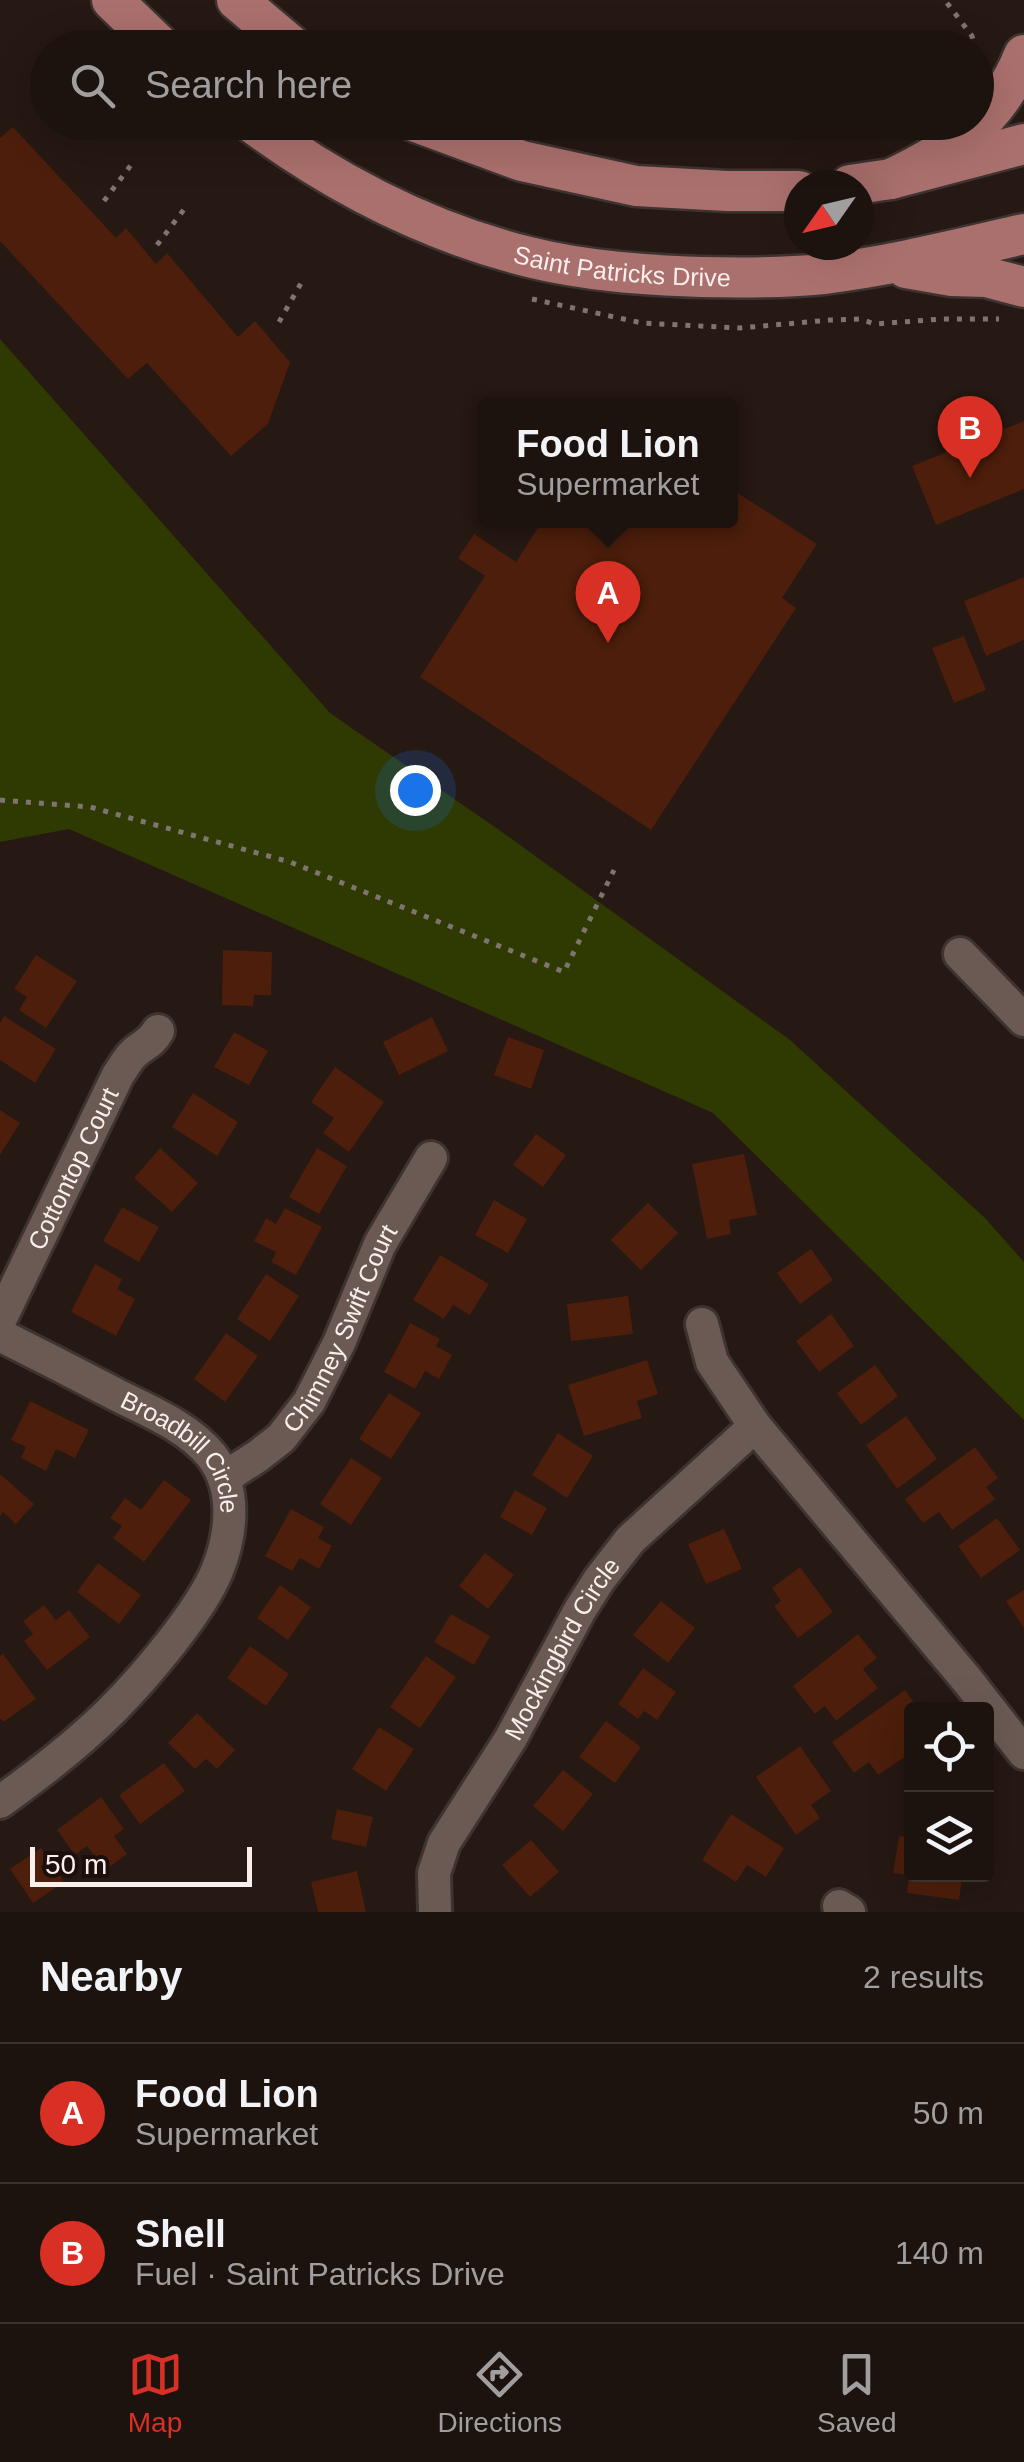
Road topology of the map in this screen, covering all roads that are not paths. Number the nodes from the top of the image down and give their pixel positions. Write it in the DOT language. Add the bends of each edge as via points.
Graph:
graph roads {
  1 [pos="112,0"];
  2 [pos="237,0"];
  3 [pos="143,30"];
  4 [pos="273,30"];
  5 [pos="1024,55"];
  6 [pos="994,107"];
  7 [pos="277,140"];
  8 [pos="465,140"];
  9 [pos="958,140"];
  10 [pos="1024,144"];
  11 [pos="891,179"];
  12 [pos="874,181"];
  13 [pos="784,191"];
  14 [pos="1024,234"];
  15 [pos="888,264"];
  16 [pos="1017,304"];
  17 [pos="960,954"];
  18 [pos="1024,1020"];
  19 [pos="158,1031"];
  20 [pos="432,1158"];
  21 [pos="0,1320"];
  22 [pos="702,1324"];
  23 [pos="0,1334"];
  24 [pos="755,1426"];
  25 [pos="224,1478"];
  26 [pos="1024,1753"];
  27 [pos="0,1802"];
  28 [pos="434,1912"];
  1 -- 3 [label="main road"];
  2 -- 4 [label="main road"];
  5 -- 6 [label="main road"];
  7 -- 15 [label="main road, Saint Patricks Drive" via="374,199 474,242 532,258 617,272 761,278"];
  8 -- 13 [label="main road" via="522,161 636,186"];
  9 -- 11 [label="main road"];
  10 -- 11 [label="main road"];
  11 -- 12 [label="main road"];
  14 -- 15 [label="main road, Saint Patricks Drive"];
  15 -- 16 [label="main road" via="986,277"];
  17 -- 18 [label="street"];
  19 -- 21 [label="street, Cottontop Court" via="118,1076"];
  20 -- 25 [label="street, Chimney Swift Court" via="380,1244 309,1402 281,1438"];
  22 -- 24 [label="street" via="712,1362"];
  23 -- 25 [label="street, Broadbill Circle" via="192,1436"];
  24 -- 26 [label="street"];
  24 -- 28 [label="street, Mockingbird Circle" via="630,1540 599,1580 444,1843 434,1873"];
  25 -- 27 [label="street, Broadbill Circle" via="229,1529 217,1571 195,1608 112,1711"];
}
